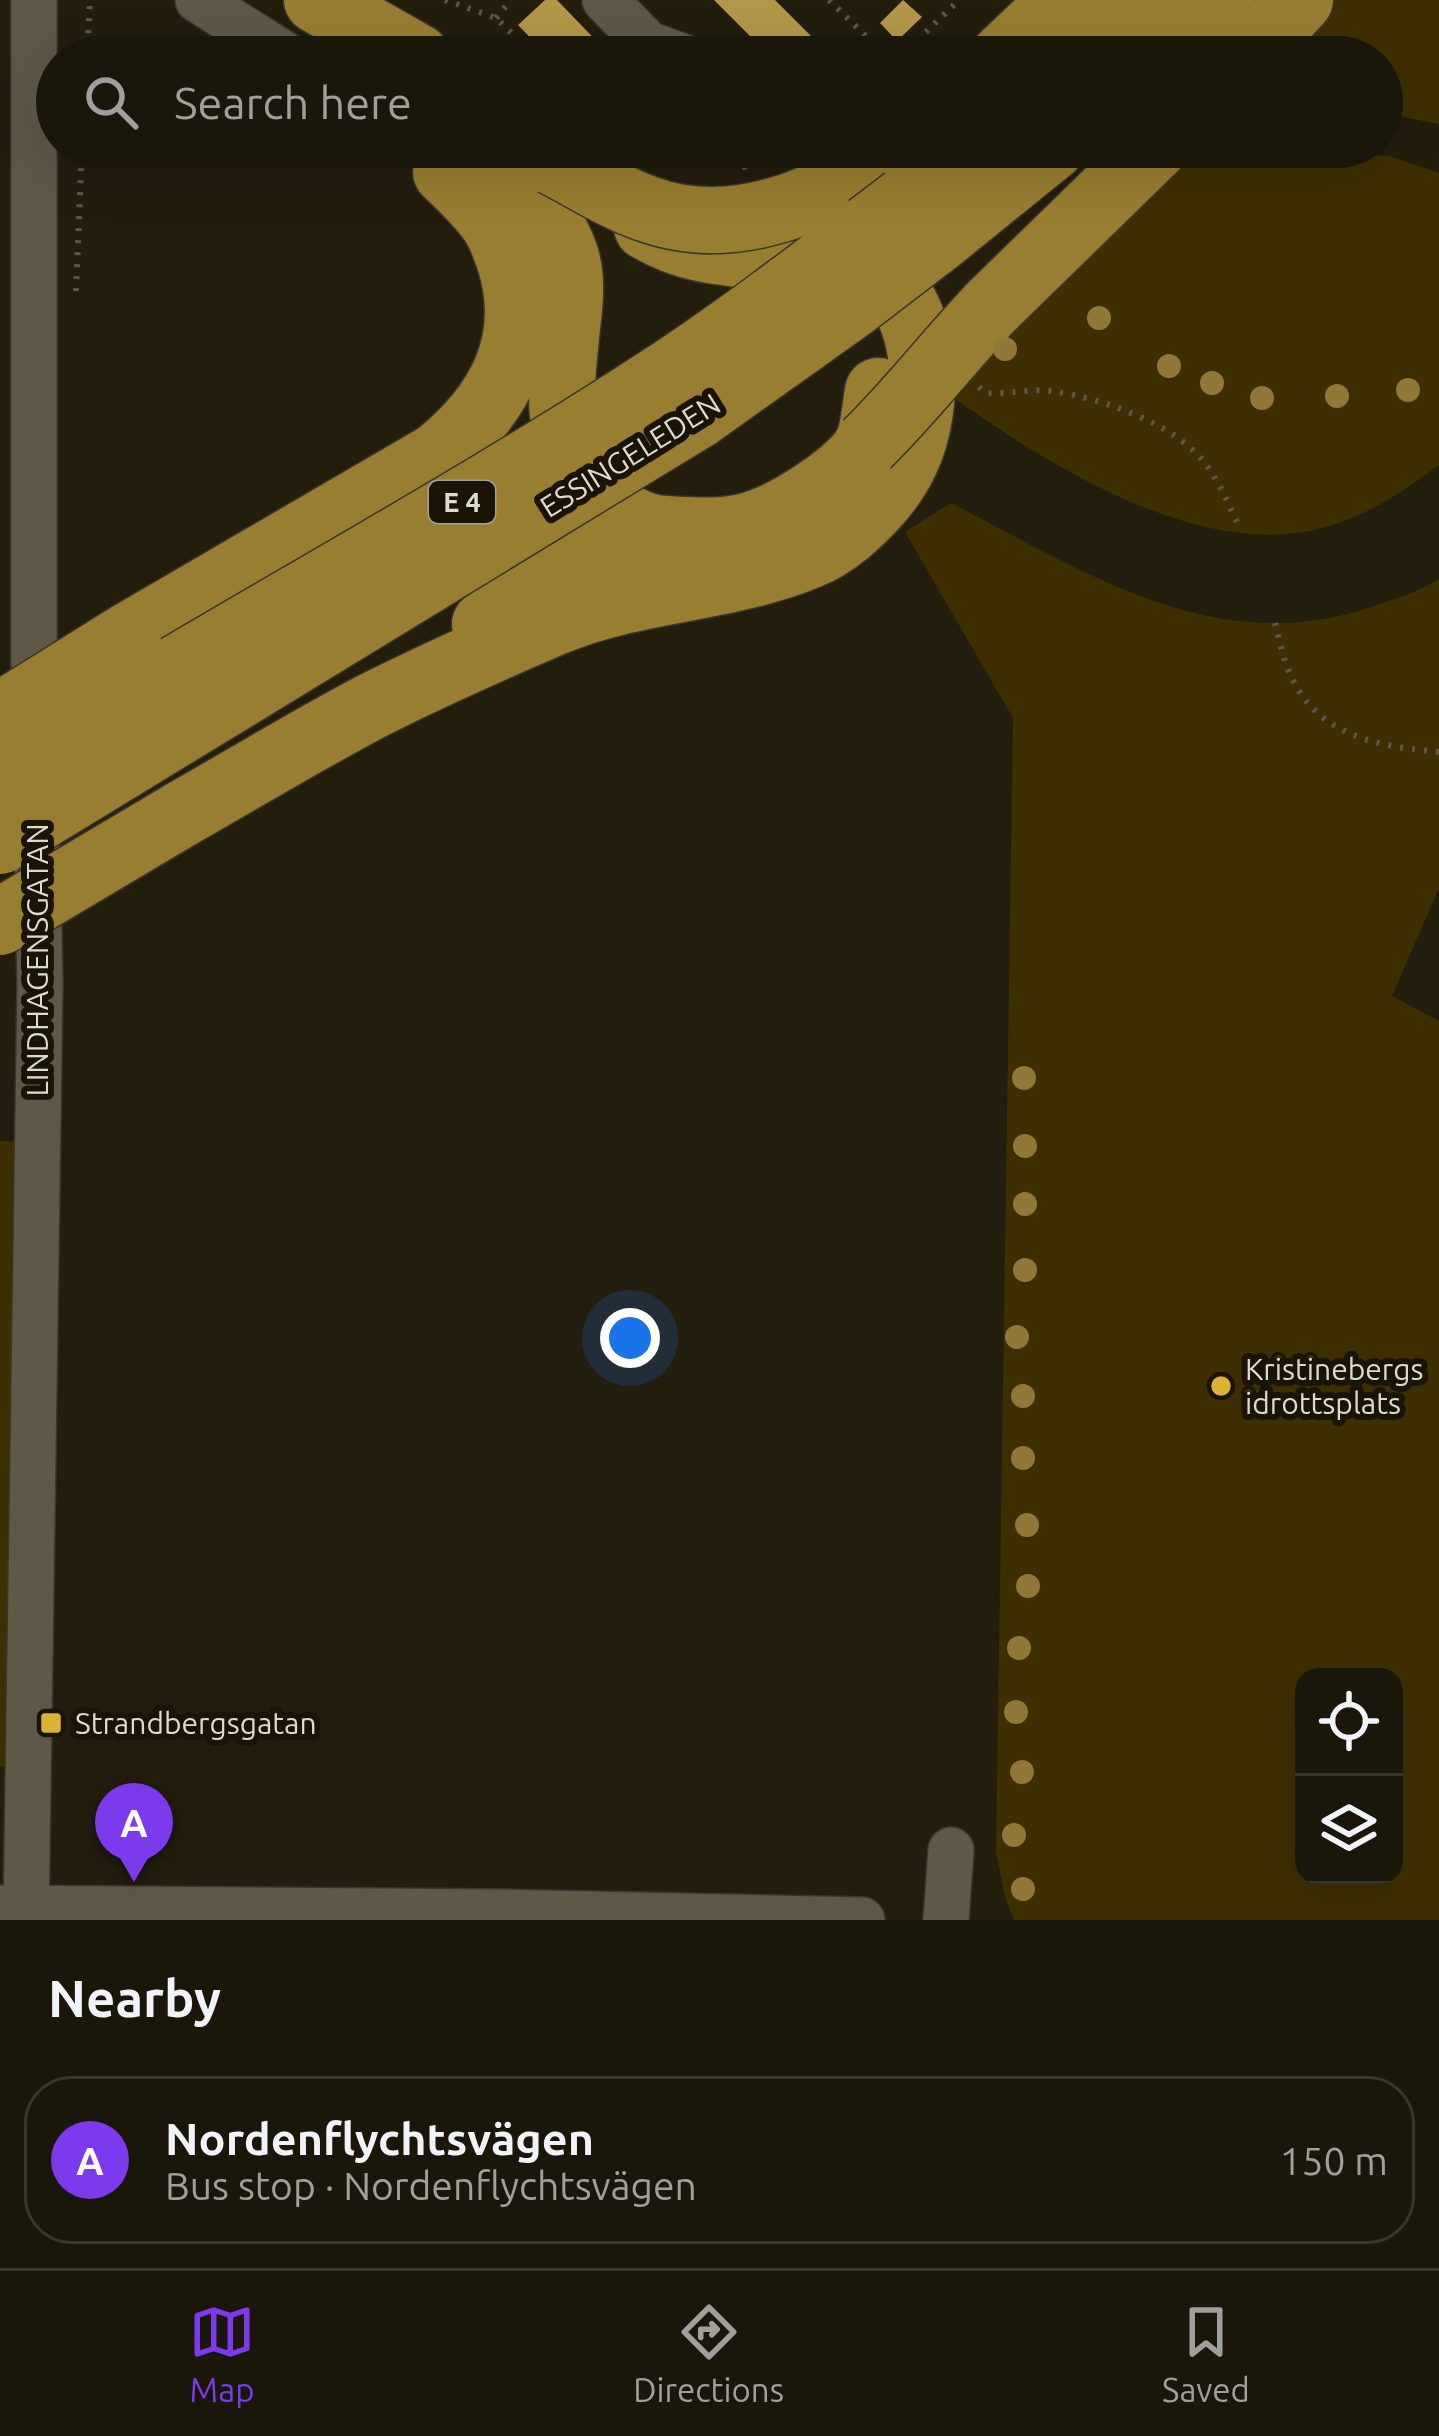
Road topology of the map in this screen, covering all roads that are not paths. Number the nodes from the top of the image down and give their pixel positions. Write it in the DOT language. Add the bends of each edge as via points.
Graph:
graph roads {
  1 [pos="34,0"];
  2 [pos="198,0"];
  3 [pos="316,0"];
  4 [pos="605,0"];
  5 [pos="1063,0"];
  6 [pos="1142,0"];
  7 [pos="1221,0"];
  8 [pos="1300,0"];
  9 [pos="255,36"];
  10 [pos="365,36"];
  11 [pos="380,36"];
  12 [pos="640,36"];
  13 [pos="1025,36"];
  14 [pos="1101,36"];
  15 [pos="1180,36"];
  16 [pos="1267,36"];
  17 [pos="441,168"];
  18 [pos="485,168"];
  19 [pos="946,168"];
  20 [pos="992,168"];
  21 [pos="1133,168"];
  22 [pos="541,182"];
  23 [pos="914,195"];
  24 [pos="17,255"];
  25 [pos="867,445"];
  26 [pos="657,529"];
  27 [pos="11,690"];
  28 [pos="370,707"];
  29 [pos="0,775"];
  30 [pos="0,841"];
  31 [pos="0,922"];
  32 [pos="20,985"];
  33 [pos="951,1850"];
  34 [pos="18,1912"];
  35 [pos="495,1916"];
  36 [pos="862,1920"];
  37 [pos="946,1920"];
  1 -- 24 [label="street, LINDHAGENSGATAN"];
  2 -- 9 [label="street"];
  3 -- 10 [label="street"];
  3 -- 11 [label="highway"];
  4 -- 12 [label="street"];
  5 -- 13 [label="highway"];
  6 -- 14 [label="highway"];
  7 -- 15 [label="highway"];
  8 -- 16 [label="highway"];
  17 -- 22 [label="highway" via="493,222"];
  18 -- 22 [label="highway" via="514,188"];
  19 -- 23 [label="highway, ESSINGELEDEN / E 4"];
  20 -- 23 [label="highway, ESSINGELEDEN / E 4"];
  21 -- 25 [label="highway, bridge" via="992,306"];
  22 -- 23 [label="highway, bridge" via="722,221 761,216 861,173"];
  22 -- 25 [label="highway, bridge" via="666,238 773,259 833,287 874,337 881,367"];
  22 -- 26 [label="highway, bridge" via="571,296 561,417 570,451 601,498"];
  22 -- 27 [label="highway, bridge" via="517,284 515,346 504,378 464,434 128,636"];
  22 -- 28 [label="highway" via="638,174 838,230 896,287 913,323 924,359 912,453 870,511 812,555 556,621"];
  23 -- 29 [label="highway, ESSINGELEDEN / E 4, bridge" via="680,365"];
  23 -- 30 [label="highway, ESSINGELEDEN / E 4, bridge" via="851,306 698,415"];
  24 -- 27 [label="street, LINDHAGENSGATAN"];
  25 -- 26 [label="highway" via="843,472 777,516 740,529"];
  26 -- 28 [label="highway" via="583,553"];
  27 -- 32 [label="street, LINDHAGENSGATAN"];
  28 -- 31 [label="highway, bridge"];
  32 -- 34 [label="street, LINDHAGENSGATAN" via="26,1781"];
  33 -- 37 [label="street"];
  34 -- 35 [label="street"];
  35 -- 36 [label="street"];
}
